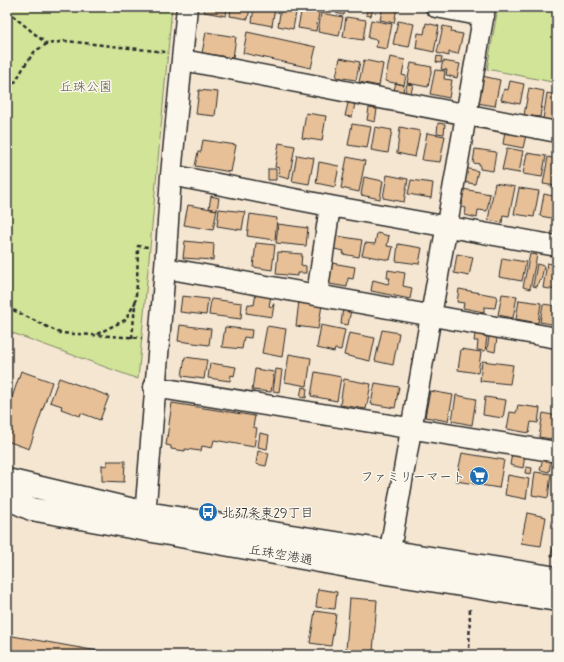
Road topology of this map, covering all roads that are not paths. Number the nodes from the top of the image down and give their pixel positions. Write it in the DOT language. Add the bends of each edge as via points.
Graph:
graph roads {
  1 [pos="187,7"];
  2 [pos="436,7"];
  3 [pos="484,12"];
  4 [pos="177,56"];
  5 [pos="466,115"];
  6 [pos="557,132"];
  7 [pos="171,175"];
  8 [pos="330,206"];
  9 [pos="446,226"];
  10 [pos="557,246"];
  11 [pos="165,268"];
  12 [pos="317,295"];
  13 [pos="431,316"];
  14 [pos="557,338"];
  15 [pos="154,387"];
  16 [pos="411,428"];
  17 [pos="557,452"];
  18 [pos="7,480"];
  19 [pos="7,498"];
  20 [pos="145,521"];
  21 [pos="390,552"];
  22 [pos="386,573"];
  23 [pos="557,578"];
  24 [pos="557,600"];
  1 -- 4 [label="street"];
  2 -- 3 [label="street"];
  3 -- 5 [label="street"];
  4 -- 5 [label="street"];
  4 -- 7 [label="street"];
  5 -- 6 [label="street"];
  5 -- 9 [label="street"];
  7 -- 8 [label="street"];
  7 -- 11 [label="street"];
  8 -- 9 [label="street"];
  8 -- 12 [label="street"];
  9 -- 10 [label="street"];
  9 -- 13 [label="street"];
  11 -- 12 [label="street"];
  11 -- 15 [label="street"];
  12 -- 13 [label="street"];
  13 -- 14 [label="street"];
  13 -- 16 [label="street"];
  15 -- 16 [label="street"];
  15 -- 20 [label="street"];
  16 -- 17 [label="street"];
  16 -- 21 [label="street"];
  18 -- 20 [label="main road, 丘珠空港通"];
  19 -- 20 [label="main road, 丘珠空港通" via="31,509"];
  20 -- 21 [label="main road, 丘珠空港通"];
  20 -- 22 [label="main road, 丘珠空港通"];
  21 -- 22 [label="street"];
  21 -- 23 [label="main road, 丘珠空港通"];
  22 -- 24 [label="main road, 丘珠空港通"];
}
